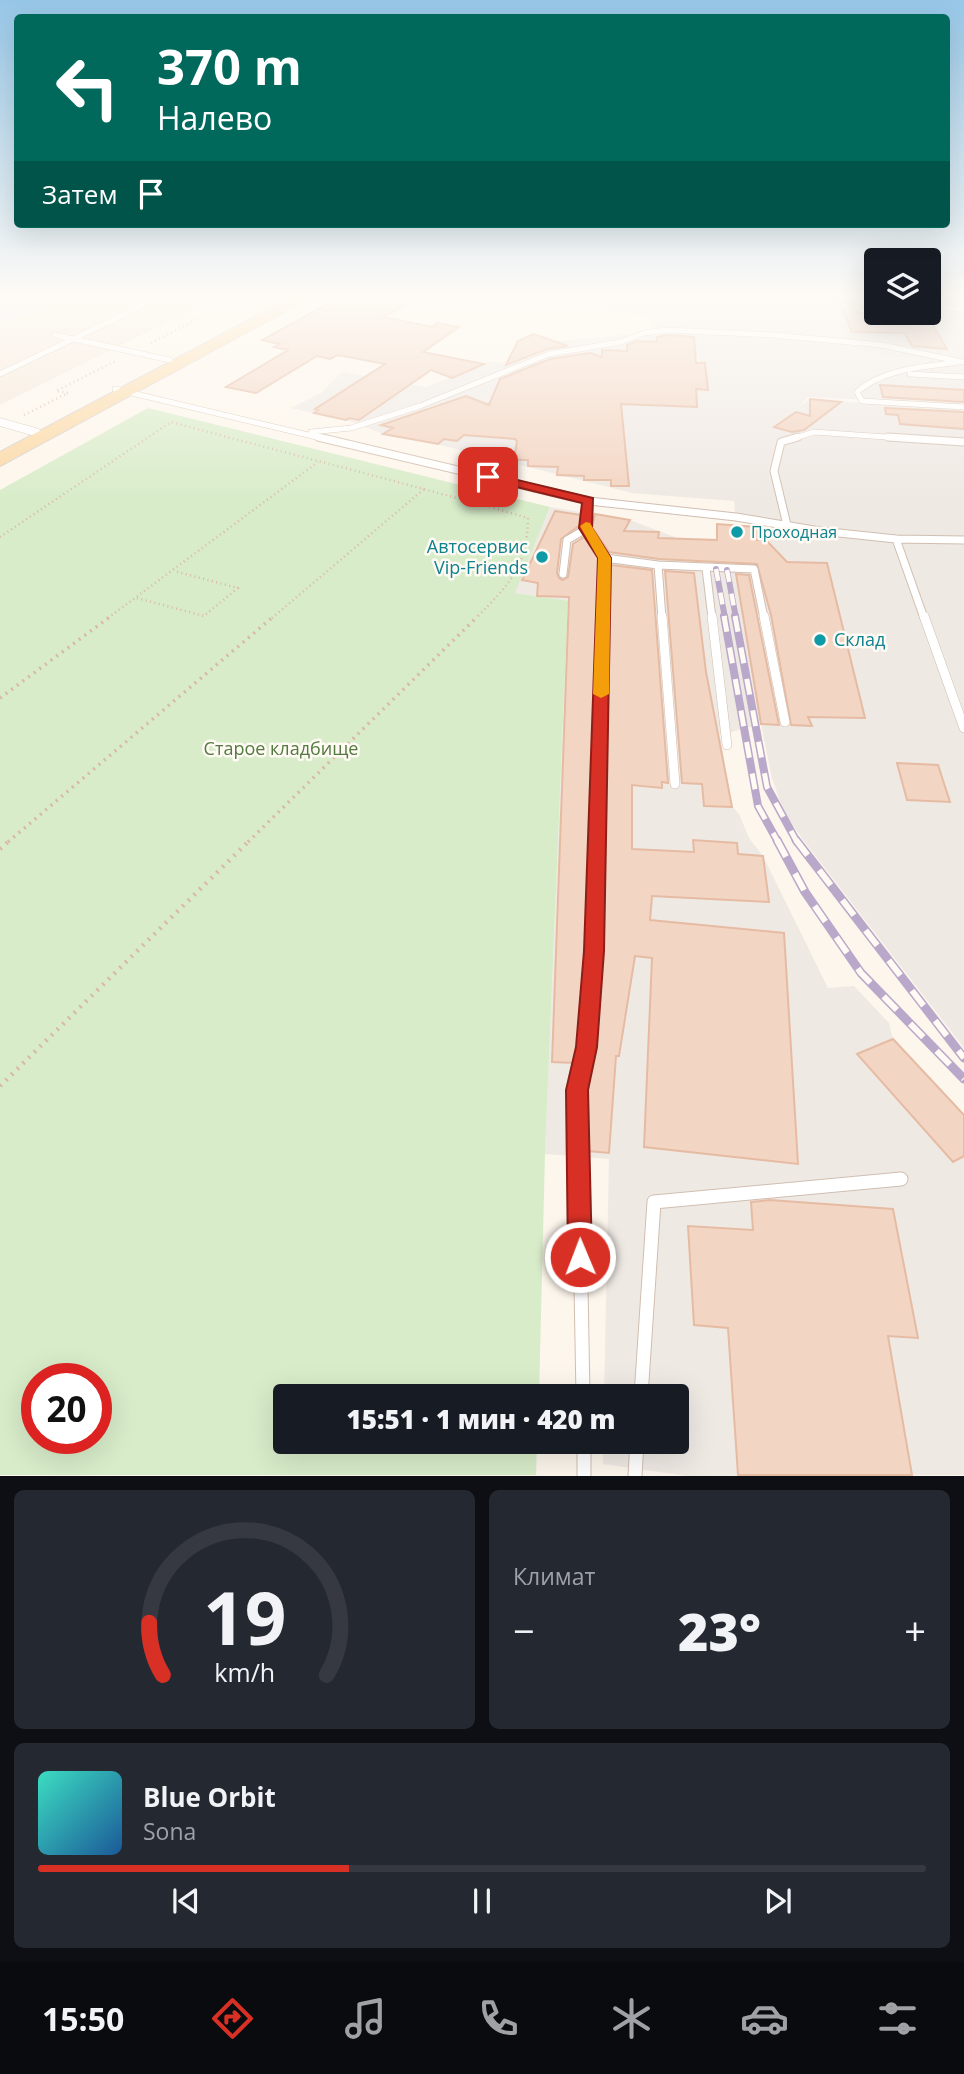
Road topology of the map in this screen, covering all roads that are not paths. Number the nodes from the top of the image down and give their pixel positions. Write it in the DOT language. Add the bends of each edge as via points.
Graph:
graph roads {
  1 [pos="21,364"];
  2 [pos="164,364"];
  3 [pos="172,364"];
  4 [pos="524,364"];
  5 [pos="951,364"];
  6 [pos="894,373"];
  7 [pos="0,374"];
  8 [pos="964,377"];
  9 [pos="121,390"];
  10 [pos="964,407"];
  11 [pos="0,422"];
  12 [pos="35,432"];
  13 [pos="302,433"];
  14 [pos="964,442"];
  15 [pos="0,450"];
  16 [pos="0,460"];
  17 [pos="589,501"];
  18 [pos="787,525"];
  19 [pos="586,528"];
  20 [pos="896,539"];
  21 [pos="964,540"];
  22 [pos="605,558"];
  23 [pos="658,565"];
  24 [pos="706,568"];
  25 [pos="563,574"];
  26 [pos="785,722"];
  27 [pos="964,727"];
  28 [pos="727,745"];
  29 [pos="675,785"];
  30 [pos="901,1179"];
  31 [pos="583,1384"];
  32 [pos="642,1384"];
  33 [pos="584,1454"];
  34 [pos="637,1454"];
  35 [pos="584,1475"];
  36 [pos="635,1475"];
  1 -- 7 [label="lane"];
  2 -- 9 [label="main road"];
  3 -- 9 [label="main road"];
  4 -- 13 [label="lane" via="351,428"];
  5 -- 6 [label="lane"];
  6 -- 8 [label="lane"];
  6 -- 10 [label="lane" via="864,384 857,392 862,401"];
  9 -- 12 [label="main road"];
  9 -- 13 [label="lane"];
  9 -- 16 [label="main road"];
  11 -- 12 [label="street"];
  12 -- 15 [label="main road"];
  13 -- 17 [label="lane"];
  14 -- 18 [label="lane" via="814,432 781,442 774,471"];
  17 -- 18 [label="lane"];
  17 -- 19 [label="lane"];
  18 -- 20 [label="lane"];
  19 -- 22 [label="lane"];
  19 -- 25 [label="lane" via="567,540"];
  20 -- 21 [label="lane"];
  20 -- 27 [label="lane"];
  22 -- 23 [label="lane"];
  22 -- 31 [label="lane" via="594,951 587,1047 577,1090"];
  23 -- 24 [label="lane"];
  23 -- 29 [label="lane"];
  24 -- 26 [label="lane" via="754,569"];
  24 -- 28 [label="lane"];
  30 -- 32 [label="lane" via="654,1202"];
  33 -- 35 [label="lane"];
  34 -- 36 [label="lane"];
}
